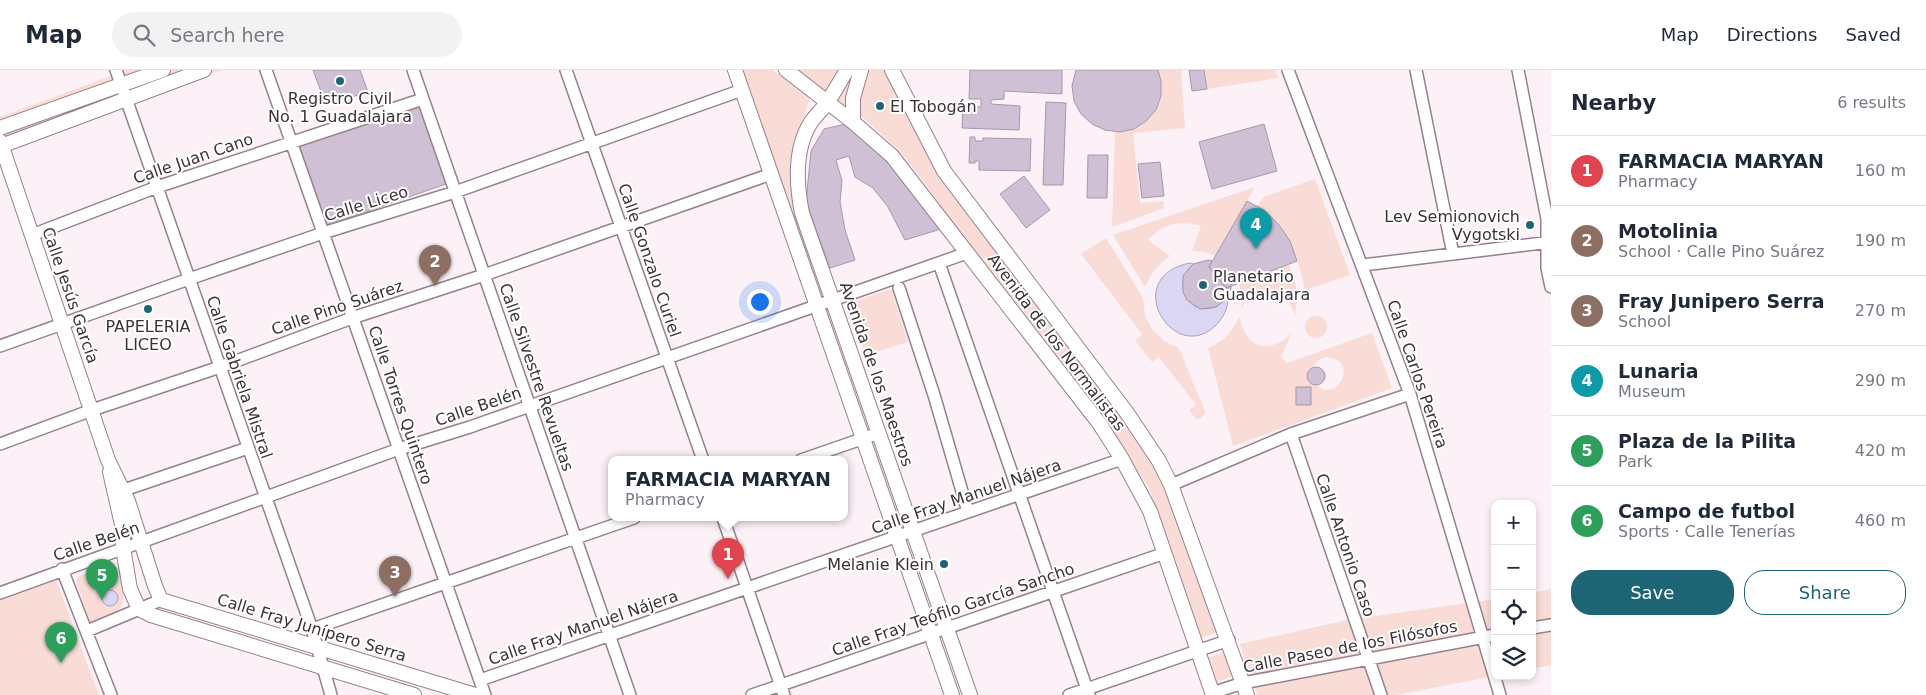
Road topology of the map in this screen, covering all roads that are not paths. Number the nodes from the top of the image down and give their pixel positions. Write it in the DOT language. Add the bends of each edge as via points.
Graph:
graph roads {
  1 [pos="116,70"];
  2 [pos="163,70"];
  3 [pos="204,70"];
  4 [pos="266,70"];
  5 [pos="413,70"];
  6 [pos="566,70"];
  7 [pos="735,70"];
  8 [pos="786,70"];
  9 [pos="847,70"];
  10 [pos="860,70"];
  11 [pos="1288,70"];
  12 [pos="1416,70"];
  13 [pos="1518,70"];
  14 [pos="892,72"];
  15 [pos="121,85"];
  16 [pos="742,90"];
  17 [pos="423,99"];
  18 [pos="126,100"];
  19 [pos="828,102"];
  20 [pos="853,122"];
  21 [pos="0,128"];
  22 [pos="290,141"];
  23 [pos="0,144"];
  24 [pos="592,144"];
  25 [pos="771,174"];
  26 [pos="157,187"];
  27 [pos="455,192"];
  28 [pos="622,227"];
  29 [pos="323,233"];
  30 [pos="32,235"];
  31 [pos="1549,243"];
  32 [pos="968,253"];
  33 [pos="1453,254"];
  34 [pos="939,263"];
  35 [pos="1363,265"];
  36 [pos="484,275"];
  37 [pos="189,279"];
  38 [pos="1551,287"];
  39 [pos="898,288"];
  40 [pos="832,300"];
  41 [pos="818,305"];
  42 [pos="352,318"];
  43 [pos="63,325"];
  44 [pos="0,346"];
  45 [pos="668,358"];
  46 [pos="220,367"];
  47 [pos="1410,394"];
  48 [pos="530,406"];
  49 [pos="92,410"];
  50 [pos="879,434"];
  51 [pos="1291,434"];
  52 [pos="864,439"];
  53 [pos="0,444"];
  54 [pos="248,448"];
  55 [pos="399,449"];
  56 [pos="702,456"];
  57 [pos="813,456"];
  58 [pos="1122,459"];
  59 [pos="1171,484"];
  60 [pos="119,492"];
  61 [pos="1019,494"];
  62 [pos="265,496"];
  63 [pos="968,512"];
  64 [pos="625,521"];
  65 [pos="724,521"];
  66 [pos="913,531"];
  67 [pos="897,536"];
  68 [pos="576,538"];
  69 [pos="140,542"];
  70 [pos="123,548"];
  71 [pos="1165,553"];
  72 [pos="62,569"];
  73 [pos="446,583"];
  74 [pos="747,588"];
  75 [pos="1053,592"];
  76 [pos="0,593"];
  77 [pos="161,600"];
  78 [pos="139,609"];
  79 [pos="1551,625"];
  80 [pos="1536,627"];
  81 [pos="946,628"];
  82 [pos="312,629"];
  83 [pos="87,631"];
  84 [pos="931,634"];
  85 [pos="610,636"];
  86 [pos="1489,636"];
  87 [pos="1228,640"];
  88 [pos="318,646"];
  89 [pos="1198,650"];
  90 [pos="1368,659"];
  91 [pos="323,667"];
  92 [pos="480,680"];
  93 [pos="1245,689"];
  94 [pos="782,690"];
  95 [pos="1088,692"];
  96 [pos="1213,694"];
  97 [pos="111,695"];
  98 [pos="331,695"];
  99 [pos="414,695"];
  100 [pos="476,695"];
  101 [pos="485,695"];
  102 [pos="630,695"];
  103 [pos="752,695"];
  104 [pos="952,695"];
  105 [pos="970,695"];
  106 [pos="1069,695"];
  107 [pos="1381,695"];
  108 [pos="1500,695"];
  1 -- 15 [label="street, Calle Gabriela Mistral"];
  2 -- 15 [label="street"];
  3 -- 18 [label="street"];
  4 -- 22 [label="street, Calle Torres Quintero"];
  5 -- 17 [label="street, Calle Silvestre Revueltas"];
  6 -- 24 [label="street, Calle Gonzalo Curiel"];
  7 -- 16 [label="street, Avenida de los Maestros"];
  8 -- 19 [label="street, Avenida de los Normalistas"];
  9 -- 19 [label="street, Avenida de los Maestros"];
  10 -- 20 [label="street" via="853,98"];
  11 -- 35 [label="street, Calle Carlos Pereira"];
  12 -- 33 [label="street"];
  13 -- 31 [label="street"];
  14 -- 59 [label="street, Avenida de los Normalistas" via="944,171 1127,414"];
  15 -- 18 [label="street, Calle Gabriela Mistral"];
  15 -- 21 [label="street"];
  16 -- 24 [label="street, Calle Liceo"];
  16 -- 25 [label="street, Avenida de los Maestros"];
  17 -- 22 [label="street, Calle Juan Cano"];
  17 -- 27 [label="street, Calle Silvestre Revueltas"];
  18 -- 23 [label="street"];
  18 -- 26 [label="street, Calle Gabriela Mistral"];
  19 -- 20 [label="street, Avenida de los Normalistas"];
  19 -- 40 [label="street, Avenida de los Maestros" via="811,122 805,136 800,149 797,181 802,213"];
  20 -- 32 [label="street, Avenida de los Normalistas" via="892,156"];
  22 -- 26 [label="street, Calle Juan Cano"];
  22 -- 29 [label="street, Calle Torres Quintero"];
  23 -- 30 [label="street, Calle Jesús García"];
  24 -- 27 [label="street, Calle Liceo"];
  24 -- 28 [label="street, Calle Gonzalo Curiel"];
  25 -- 28 [label="street, Calle Pino Suárez"];
  25 -- 41 [label="street, Avenida de los Maestros"];
  26 -- 30 [label="street, Calle Juan Cano"];
  26 -- 37 [label="street, Calle Gabriela Mistral"];
  27 -- 29 [label="street, Calle Liceo"];
  27 -- 36 [label="street, Calle Silvestre Revueltas"];
  28 -- 36 [label="street, Calle Pino Suárez"];
  28 -- 45 [label="street, Calle Gonzalo Curiel"];
  29 -- 37 [label="street, Calle Liceo"];
  29 -- 42 [label="street, Calle Torres Quintero"];
  30 -- 43 [label="street, Calle Jesús García"];
  31 -- 33 [label="street"];
  31 -- 38 [label="street" via="1547,268"];
  32 -- 34 [label="street, Calle Belén"];
  32 -- 58 [label="street, Avenida de los Normalistas" via="1099,423"];
  33 -- 35 [label="street"];
  34 -- 40 [label="street, Calle Belén"];
  34 -- 61 [label="street"];
  35 -- 47 [label="street, Calle Carlos Pereira"];
  36 -- 42 [label="street, Calle Pino Suárez"];
  36 -- 48 [label="street, Calle Silvestre Revueltas"];
  37 -- 43 [label="street, Calle Liceo"];
  37 -- 46 [label="street, Calle Gabriela Mistral"];
  39 -- 63 [label="street"];
  40 -- 41 [label="street, Calle Belén"];
  40 -- 50 [label="street, Avenida de los Maestros"];
  41 -- 45 [label="street, Calle Belén"];
  41 -- 52 [label="street, Avenida de los Maestros"];
  42 -- 46 [label="street, Calle Pino Suárez"];
  42 -- 55 [label="street, Calle Torres Quintero"];
  43 -- 44 [label="street, Calle Liceo"];
  43 -- 49 [label="street, Calle Jesús García"];
  45 -- 48 [label="street, Calle Belén"];
  45 -- 56 [label="street, Calle Gonzalo Curiel"];
  46 -- 49 [label="street, Calle Pino Suárez"];
  46 -- 54 [label="street, Calle Gabriela Mistral"];
  47 -- 51 [label="street"];
  47 -- 86 [label="street, Calle Carlos Pereira"];
  48 -- 55 [label="street, Calle Belén"];
  48 -- 68 [label="street, Calle Silvestre Revueltas"];
  49 -- 53 [label="street, Calle Pino Suárez"];
  49 -- 60 [label="street, Calle Jesús García"];
  50 -- 52 [label="street"];
  50 -- 66 [label="street, Avenida de los Maestros"];
  51 -- 59 [label="street"];
  51 -- 90 [label="street, Calle Antonio Caso"];
  52 -- 57 [label="street"];
  52 -- 67 [label="street, Avenida de los Maestros"];
  54 -- 60 [label="street"];
  54 -- 62 [label="street, Calle Gabriela Mistral"];
  55 -- 62 [label="street, Calle Belén"];
  55 -- 73 [label="street, Calle Torres Quintero"];
  58 -- 61 [label="street, Calle Fray Manuel Nájera"];
  58 -- 71 [label="street, Avenida de los Normalistas" via="1150,511"];
  59 -- 87 [label="street, Avenida de los Normalistas"];
  60 -- 69 [label="street, Calle Jesús García"];
  60 -- 70 [label="street, Calle Jesús García"];
  61 -- 63 [label="street, Calle Fray Manuel Nájera"];
  61 -- 75 [label="street"];
  62 -- 69 [label="street, Calle Belén"];
  62 -- 82 [label="street, Calle Gabriela Mistral"];
  63 -- 66 [label="street, Calle Fray Manuel Nájera"];
  64 -- 68 [label="street"];
  65 -- 74 [label="street"];
  66 -- 67 [label="street, Calle Fray Manuel Nájera"];
  66 -- 81 [label="street, Avenida de los Maestros"];
  67 -- 74 [label="street, Calle Fray Manuel Nájera"];
  67 -- 84 [label="street, Avenida de los Maestros"];
  68 -- 73 [label="street"];
  68 -- 85 [label="street, Calle Silvestre Revueltas"];
  69 -- 70 [label="street, Calle Belén"];
  69 -- 77 [label="street, Calle Jesús García"];
  70 -- 72 [label="street, Calle Belén"];
  70 -- 78 [label="street, Calle Jesús García" via="130,589"];
  71 -- 75 [label="street, Calle Fray Teófilo García Sancho"];
  71 -- 89 [label="street, Avenida de los Normalistas"];
  72 -- 76 [label="street, Calle Belén"];
  72 -- 83 [label="street"];
  73 -- 82 [label="street"];
  73 -- 92 [label="street, Calle Torres Quintero"];
  74 -- 85 [label="street, Calle Fray Manuel Nájera"];
  74 -- 94 [label="street"];
  75 -- 81 [label="street, Calle Fray Teófilo García Sancho"];
  75 -- 95 [label="street"];
  77 -- 78 [label="street"];
  77 -- 88 [label="street, Calle Fray Junípero Serra"];
  78 -- 83 [label="street"];
  78 -- 91 [label="street"];
  79 -- 80 [label="street"];
  81 -- 84 [label="street, Calle Fray Teófilo García Sancho"];
  81 -- 105 [label="street, Avenida de los Maestros"];
  82 -- 88 [label="street, Calle Gabriela Mistral"];
  83 -- 97 [label="street"];
  84 -- 94 [label="street, Calle Fray Teófilo García Sancho"];
  84 -- 104 [label="street, Avenida de los Maestros"];
  85 -- 92 [label="street, Calle Fray Manuel Nájera"];
  85 -- 102 [label="street, Calle Silvestre Revueltas"];
  86 -- 90 [label="street, Calle Paseo de los Filósofos"];
  86 -- 108 [label="street, Calle Carlos Pereira"];
  87 -- 89 [label="street"];
  87 -- 93 [label="street, Avenida de los Normalistas"];
  88 -- 91 [label="street, Calle Gabriela Mistral"];
  88 -- 100 [label="street, Calle Fray Junípero Serra"];
  89 -- 95 [label="street"];
  89 -- 96 [label="street, Avenida de los Normalistas"];
  90 -- 93 [label="street, Calle Paseo de los Filósofos"];
  90 -- 107 [label="street, Calle Antonio Caso"];
  91 -- 98 [label="street, Calle Gabriela Mistral"];
  91 -- 99 [label="street"];
  92 -- 101 [label="street, Calle Torres Quintero"];
  93 -- 96 [label="street, Calle Paseo de los Filósofos"];
  94 -- 103 [label="street, Calle Fray Teófilo García Sancho"];
  95 -- 106 [label="street"];
}
